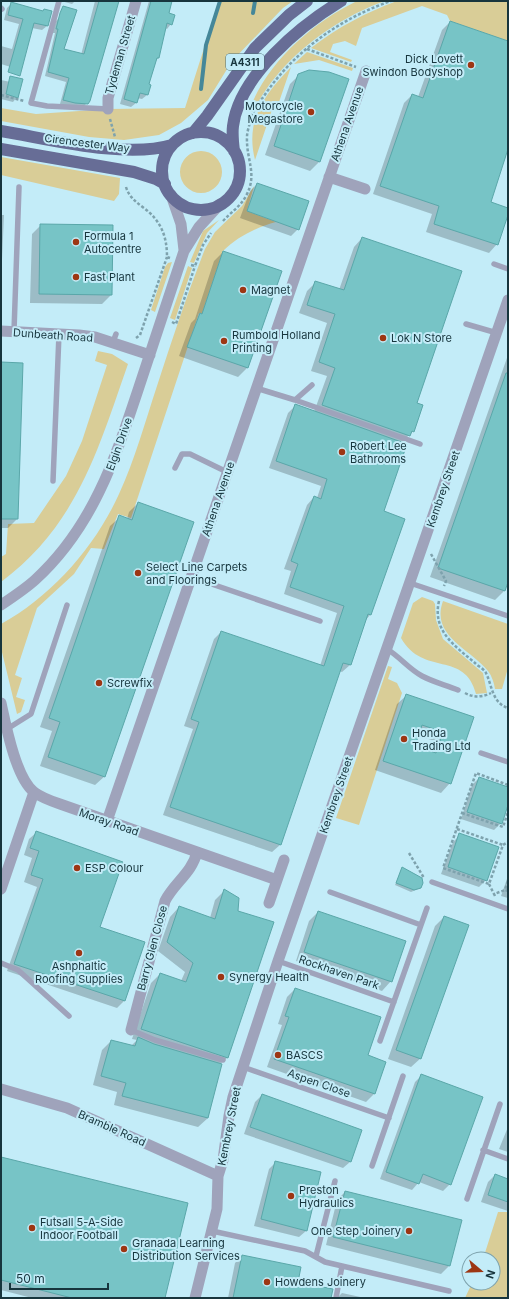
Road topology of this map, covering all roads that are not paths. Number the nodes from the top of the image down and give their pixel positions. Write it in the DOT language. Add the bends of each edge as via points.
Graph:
graph roads {
  1 [pos="59,1"];
  2 [pos="136,1"];
  3 [pos="307,1"];
  4 [pos="341,1"];
  5 [pos="366,71"];
  6 [pos="108,109"];
  7 [pos="1,131"];
  8 [pos="193,133"];
  9 [pos="172,145"];
  10 [pos="1,149"];
  11 [pos="234,151"];
  12 [pos="329,177"];
  13 [pos="165,184"];
  14 [pos="19,187"];
  15 [pos="365,189"];
  16 [pos="171,195"];
  17 [pos="220,204"];
  18 [pos="182,256"];
  19 [pos="494,264"];
  20 [pos="508,269"];
  21 [pos="508,300"];
  22 [pos="466,324"];
  23 [pos="1,331"];
  24 [pos="14,331"];
  25 [pos="497,333"];
  26 [pos="59,334"];
  27 [pos="150,355"];
  28 [pos="312,385"];
  29 [pos="256,388"];
  30 [pos="295,400"];
  31 [pos="420,444"];
  32 [pos="175,468"];
  33 [pos="227,472"];
  34 [pos="53,481"];
  35 [pos="190,577"];
  36 [pos="410,583"];
  37 [pos="1,605"];
  38 [pos="67,606"];
  39 [pos="508,616"];
  40 [pos="320,621"];
  41 [pos="387,649"];
  42 [pos="458,690"];
  43 [pos="1,703"];
  44 [pos="7,729"];
  45 [pos="481,753"];
  46 [pos="508,762"];
  47 [pos="34,792"];
  48 [pos="107,821"];
  49 [pos="197,852"];
  50 [pos="284,860"];
  51 [pos="277,880"];
  52 [pos="432,882"];
  53 [pos="1,889"];
  54 [pos="330,892"];
  55 [pos="269,903"];
  56 [pos="427,908"];
  57 [pos="508,909"];
  58 [pos="421,925"];
  59 [pos="278,961"];
  60 [pos="1,963"];
  61 [pos="394,1002"];
  62 [pos="69,1016"];
  63 [pos="131,1030"];
  64 [pos="380,1041"];
  65 [pos="223,1060"];
  66 [pos="243,1067"];
  67 [pos="403,1076"];
  68 [pos="1,1089"];
  69 [pos="500,1104"];
  70 [pos="389,1118"];
  71 [pos="484,1150"];
  72 [pos="508,1159"];
  73 [pos="372,1166"];
  74 [pos="218,1176"];
  75 [pos="335,1181"];
  76 [pos="467,1199"];
  77 [pos="212,1231"];
  78 [pos="316,1256"];
  79 [pos="342,1266"];
  80 [pos="449,1292"];
  81 [pos="195,1298"];
  82 [pos="336,1298"];
  1 -- 6 [label="lane" via="31,103"];
  2 -- 6 [label="street, Tydeman Street" via="108,98"];
  3 -- 8 [label="main road, A4311" via="255,48 208,116"];
  4 -- 11 [label="main road, A4311" via="299,31 253,80 236,113 232,128"];
  5 -- 12 [label="street, Athena Avenue"];
  7 -- 9 [label="main road, Cirencester Way / A4311" via="123,149 153,150"];
  8 -- 9 [label="main road, A4311"];
  8 -- 11 [label="main road" via="206,132 217,135 229,143"];
  9 -- 13 [label="main road" via="163,163"];
  10 -- 13 [label="main road, Cirencester Way" via="114,168 145,175"];
  11 -- 17 [label="main road, A4311" via="239,164 238,181 232,193"];
  12 -- 15 [label="street"];
  12 -- 29 [label="street, Athena Avenue"];
  13 -- 16 [label="main road"];
  14 -- 24 [label="lane"];
  16 -- 17 [label="main road" via="180,203 194,209 207,209"];
  16 -- 18 [label="street, Elgin Drive" via="181,224"];
  17 -- 18 [label="street, Elgin Drive" via="199,227"];
  18 -- 27 [label="street, Elgin Drive"];
  19 -- 20 [label="lane"];
  21 -- 25 [label="street, Kembrey Street"];
  22 -- 25 [label="lane"];
  23 -- 24 [label="street, Dunbeath Road"];
  24 -- 26 [label="street, Dunbeath Road"];
  25 -- 36 [label="street, Kembrey Street"];
  26 -- 27 [label="street, Dunbeath Road" via="114,338"];
  26 -- 34 [label="lane"];
  27 -- 37 [label="street, Elgin Drive" via="124,432 96,502 72,539 48,566 35,580"];
  28 -- 30 [label="lane"];
  29 -- 30 [label="lane"];
  29 -- 33 [label="street, Athena Avenue"];
  30 -- 31 [label="lane"];
  32 -- 33 [label="lane" via="182,454 190,454"];
  33 -- 35 [label="street, Athena Avenue"];
  35 -- 40 [label="lane"];
  35 -- 48 [label="street, Athena Avenue"];
  36 -- 39 [label="lane"];
  36 -- 41 [label="street, Kembrey Street"];
  38 -- 44 [label="lane" via="31,714"];
  41 -- 42 [label="lane" via="402,658 422,676"];
  41 -- 59 [label="street, Kembrey Street"];
  43 -- 44 [label="street, Moray Road"];
  44 -- 47 [label="street, Moray Road" via="22,776"];
  45 -- 46 [label="lane"];
  47 -- 48 [label="street, Moray Road" via="46,799"];
  47 -- 53 [label="street"];
  48 -- 49 [label="street, Moray Road"];
  49 -- 51 [label="street, Moray Road"];
  49 -- 63 [label="street, Barry Glen Close" via="194,864 169,892 165,901"];
  50 -- 51 [label="street"];
  51 -- 55 [label="street"];
  52 -- 57 [label="lane"];
  54 -- 58 [label="lane"];
  56 -- 58 [label="lane"];
  58 -- 61 [label="lane"];
  59 -- 61 [label="lane, Rockhaven Park"];
  59 -- 66 [label="street, Kembrey Street"];
  60 -- 62 [label="lane" via="18,970"];
  61 -- 64 [label="lane"];
  63 -- 65 [label="lane" via="155,1040"];
  66 -- 70 [label="lane, Aspen Close"];
  66 -- 74 [label="street, Kembrey Street" via="229,1116 224,1160"];
  67 -- 70 [label="lane"];
  68 -- 74 [label="street, Bramble Road" via="67,1108"];
  69 -- 71 [label="lane"];
  70 -- 73 [label="lane"];
  71 -- 72 [label="lane"];
  71 -- 76 [label="lane"];
  74 -- 77 [label="street, Kembrey Street" via="217,1210"];
  75 -- 78 [label="lane"];
  77 -- 78 [label="lane" via="305,1251"];
  77 -- 81 [label="street, Kembrey Street"];
  78 -- 79 [label="lane" via="325,1262"];
  79 -- 80 [label="lane"];
  79 -- 82 [label="lane"];
}
